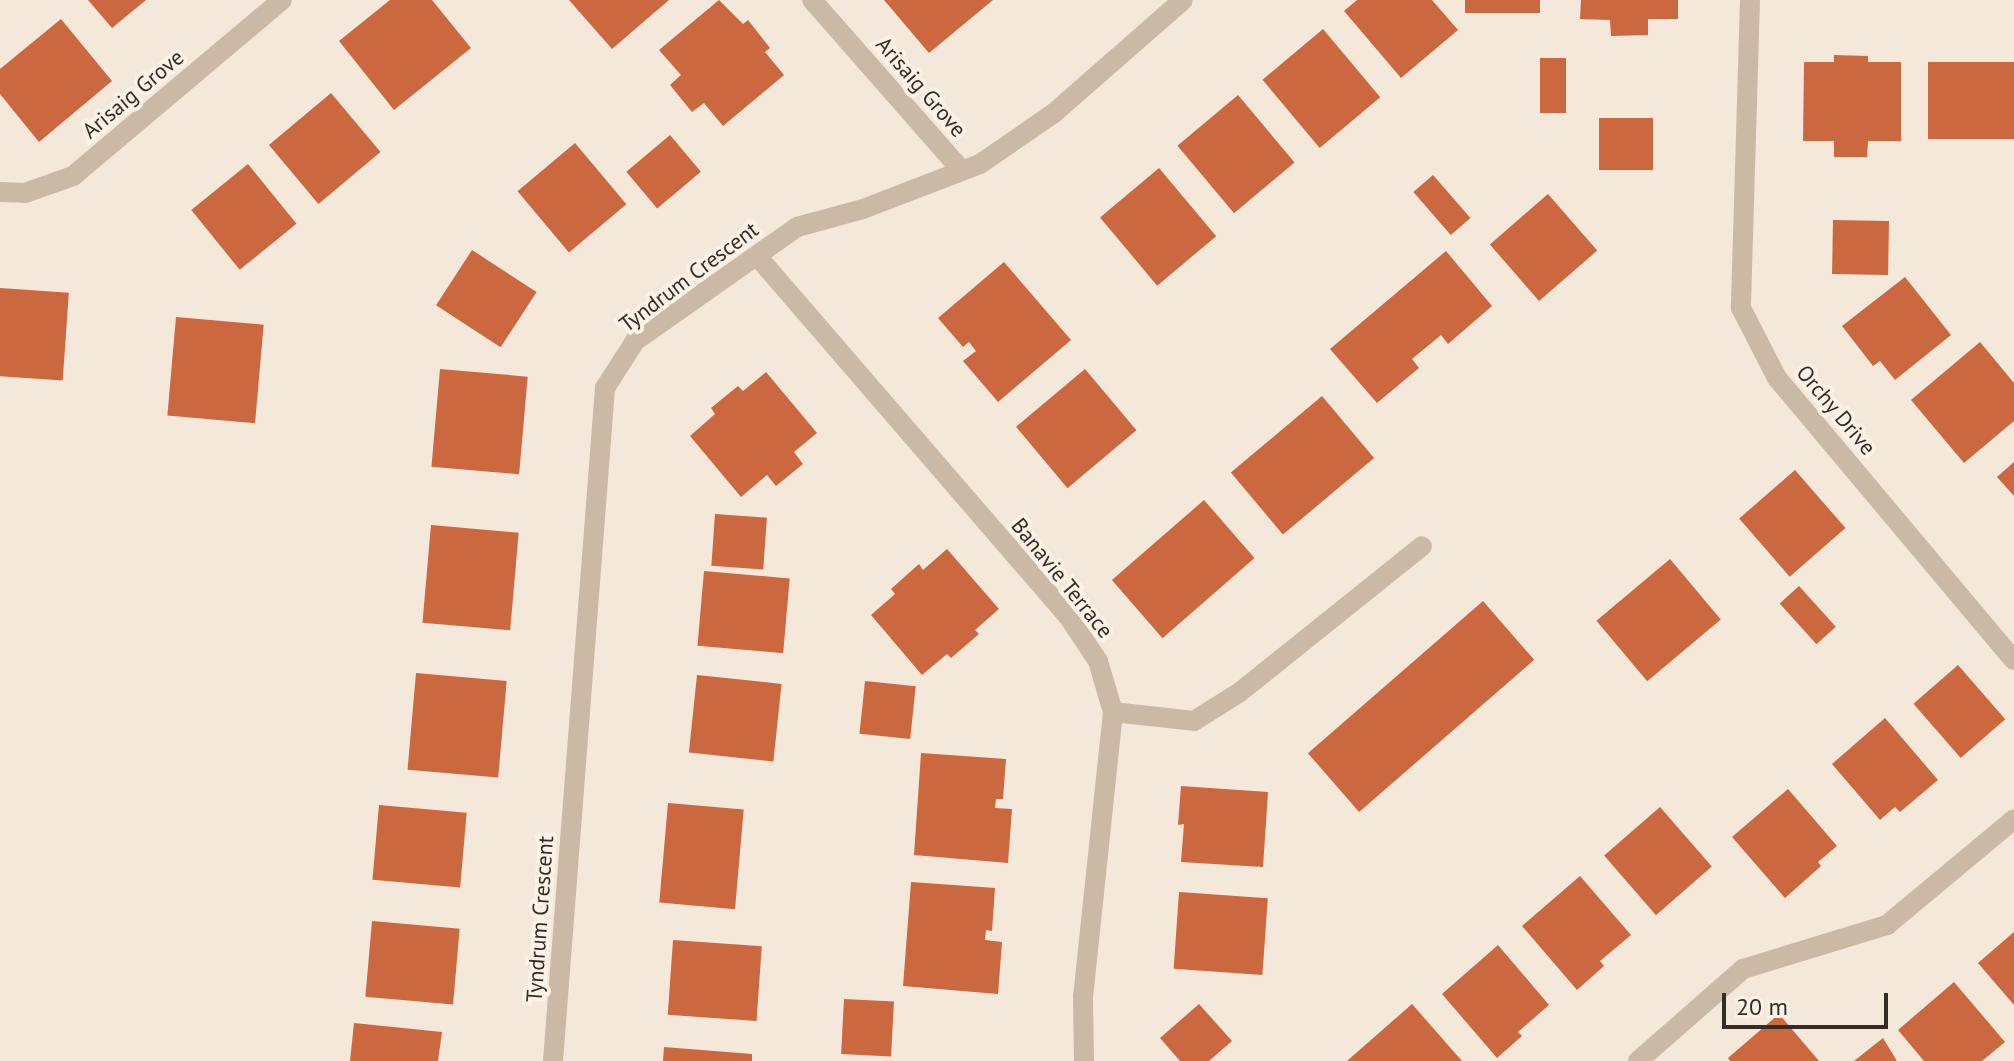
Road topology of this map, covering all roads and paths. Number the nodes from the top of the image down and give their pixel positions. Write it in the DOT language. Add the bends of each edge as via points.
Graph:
graph roads {
  1 [pos="282,0"];
  2 [pos="812,0"];
  3 [pos="1183,0"];
  4 [pos="1750,0"];
  5 [pos="962,171"];
  6 [pos="0,192"];
  7 [pos="757,256"];
  8 [pos="1422,546"];
  9 [pos="2014,660"];
  10 [pos="1113,712"];
  11 [pos="2014,819"];
  12 [pos="553,1061"];
  13 [pos="1084,1061"];
  14 [pos="1638,1061"];
  1 -- 6 [label="street, Arisaig Grove" via="73,176 25,193"];
  2 -- 5 [label="street, Arisaig Grove"];
  3 -- 5 [label="street, Tyndrum Crescent" via="1054,113"];
  4 -- 9 [label="street, Orchy Drive" via="1741,308 1777,378"];
  5 -- 7 [label="street, Tyndrum Crescent" via="863,209 797,227"];
  7 -- 10 [label="street, Banavie Terrace" via="1068,616 1098,661"];
  7 -- 12 [label="street, Tyndrum Crescent" via="635,341 605,388"];
  8 -- 10 [label="street" via="1240,692 1194,721"];
  10 -- 13 [label="street, Banavie Terrace" via="1083,997"];
  11 -- 14 [label="street" via="1887,925 1743,969"];
}
